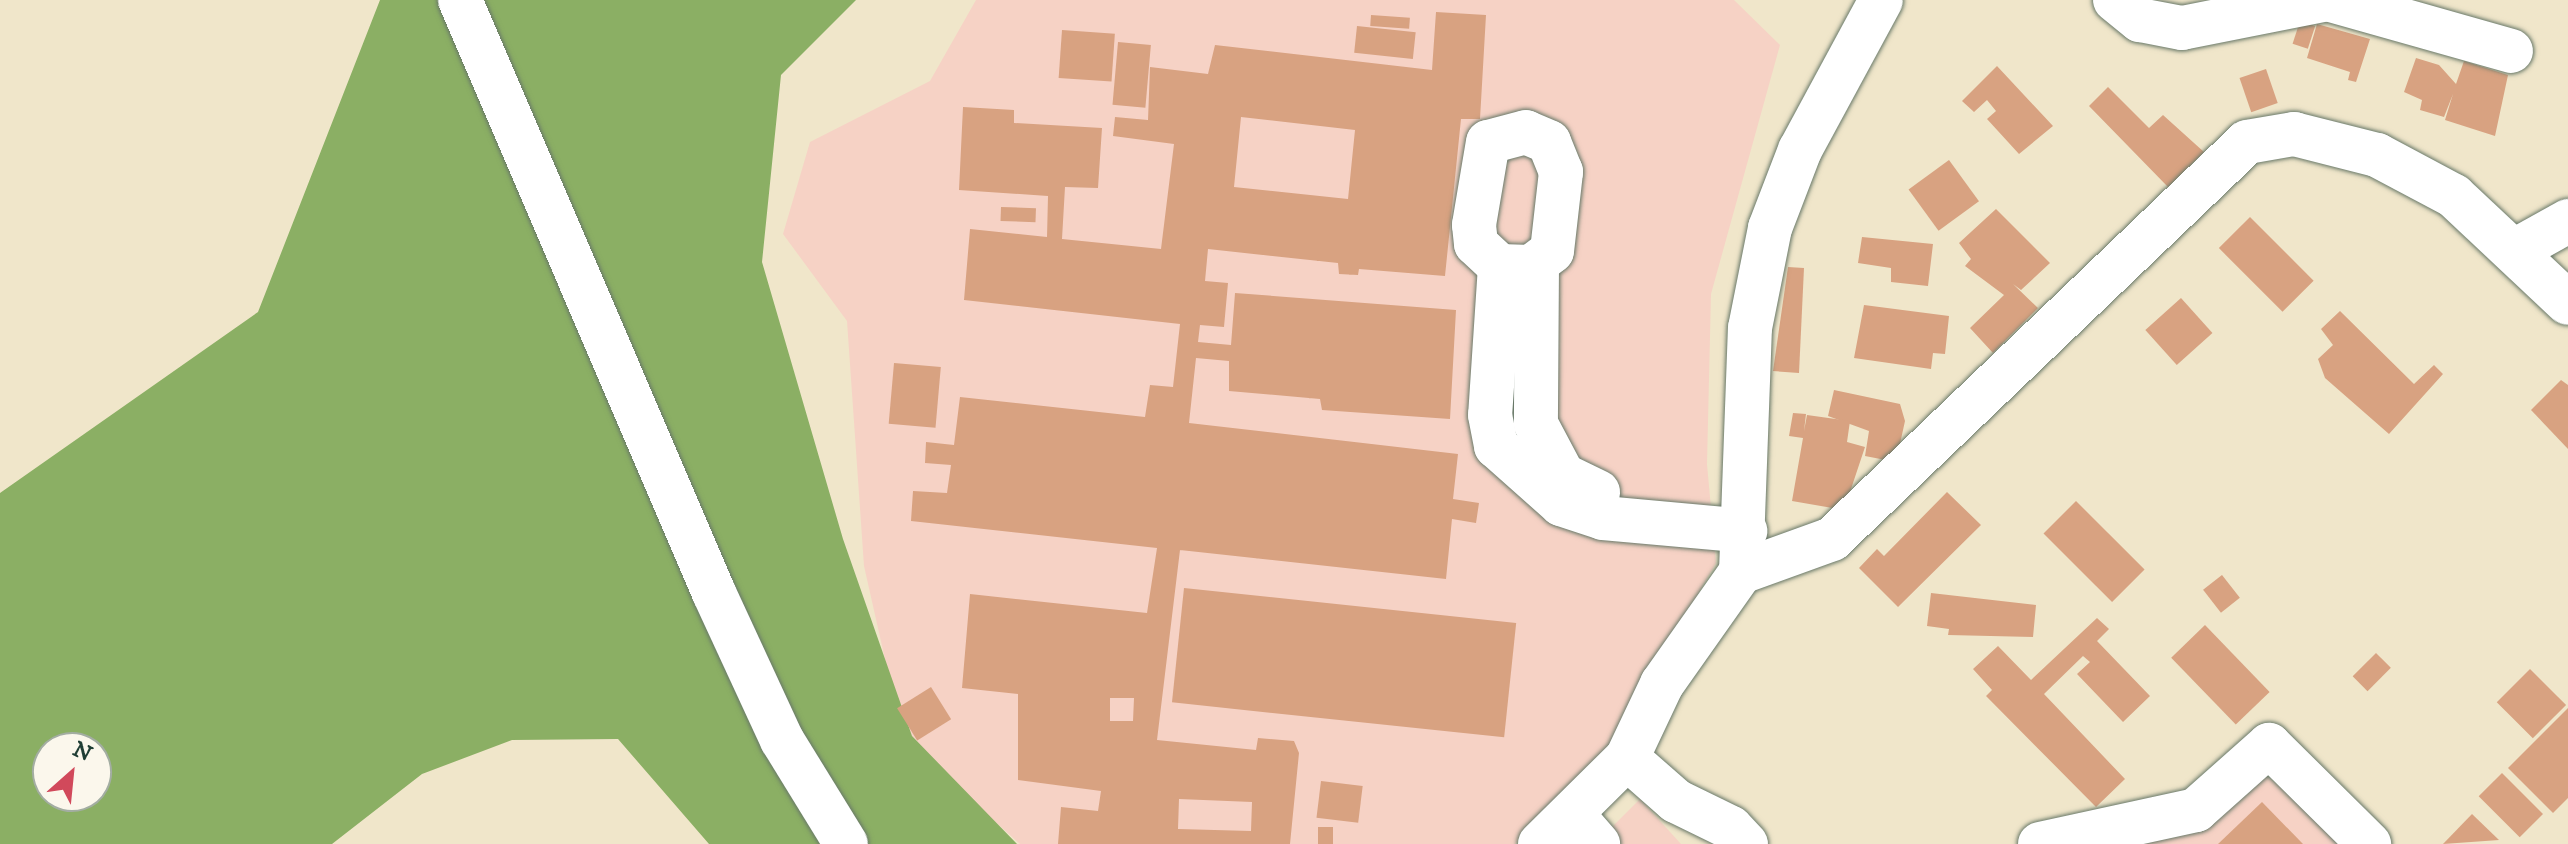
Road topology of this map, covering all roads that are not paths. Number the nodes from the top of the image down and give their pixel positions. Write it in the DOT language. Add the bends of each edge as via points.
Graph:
graph roads {
  1 [pos="460,0"];
  2 [pos="1881,0"];
  3 [pos="2115,0"];
  4 [pos="2323,0"];
  5 [pos="2331,0"];
  6 [pos="2511,51"];
  7 [pos="2568,221"];
  8 [pos="2516,250"];
  9 [pos="1519,266"];
  10 [pos="2568,303"];
  11 [pos="1744,539"];
  12 [pos="1627,758"];
  13 [pos="1585,829"];
  14 [pos="846,844"];
  15 [pos="1540,844"];
  16 [pos="1746,844"];
  17 [pos="2040,844"];
  18 [pos="2369,844"];
  1 -- 14 [label="street" via="714,593 782,740"];
  2 -- 11 [label="street" via="1800,150 1770,228 1750,328"];
  3 -- 4 [label="street" via="2140,20 2182,28"];
  5 -- 6 [label="street"];
  7 -- 8 [label="street"];
  8 -- 10 [label="street"];
  8 -- 11 [label="street" via="2454,196 2377,155 2294,134 2247,142 1832,539"];
  9 -- 11 [label="street" via="1532,404 1550,459 1563,475 1608,496"];
  11 -- 12 [label="street"];
  12 -- 13 [label="street"];
  12 -- 16 [label="street" via="1676,801 1731,828"];
  13 -- 15 [label="street"];
  17 -- 18 [label="street" via="2196,810 2269,745"];
}
